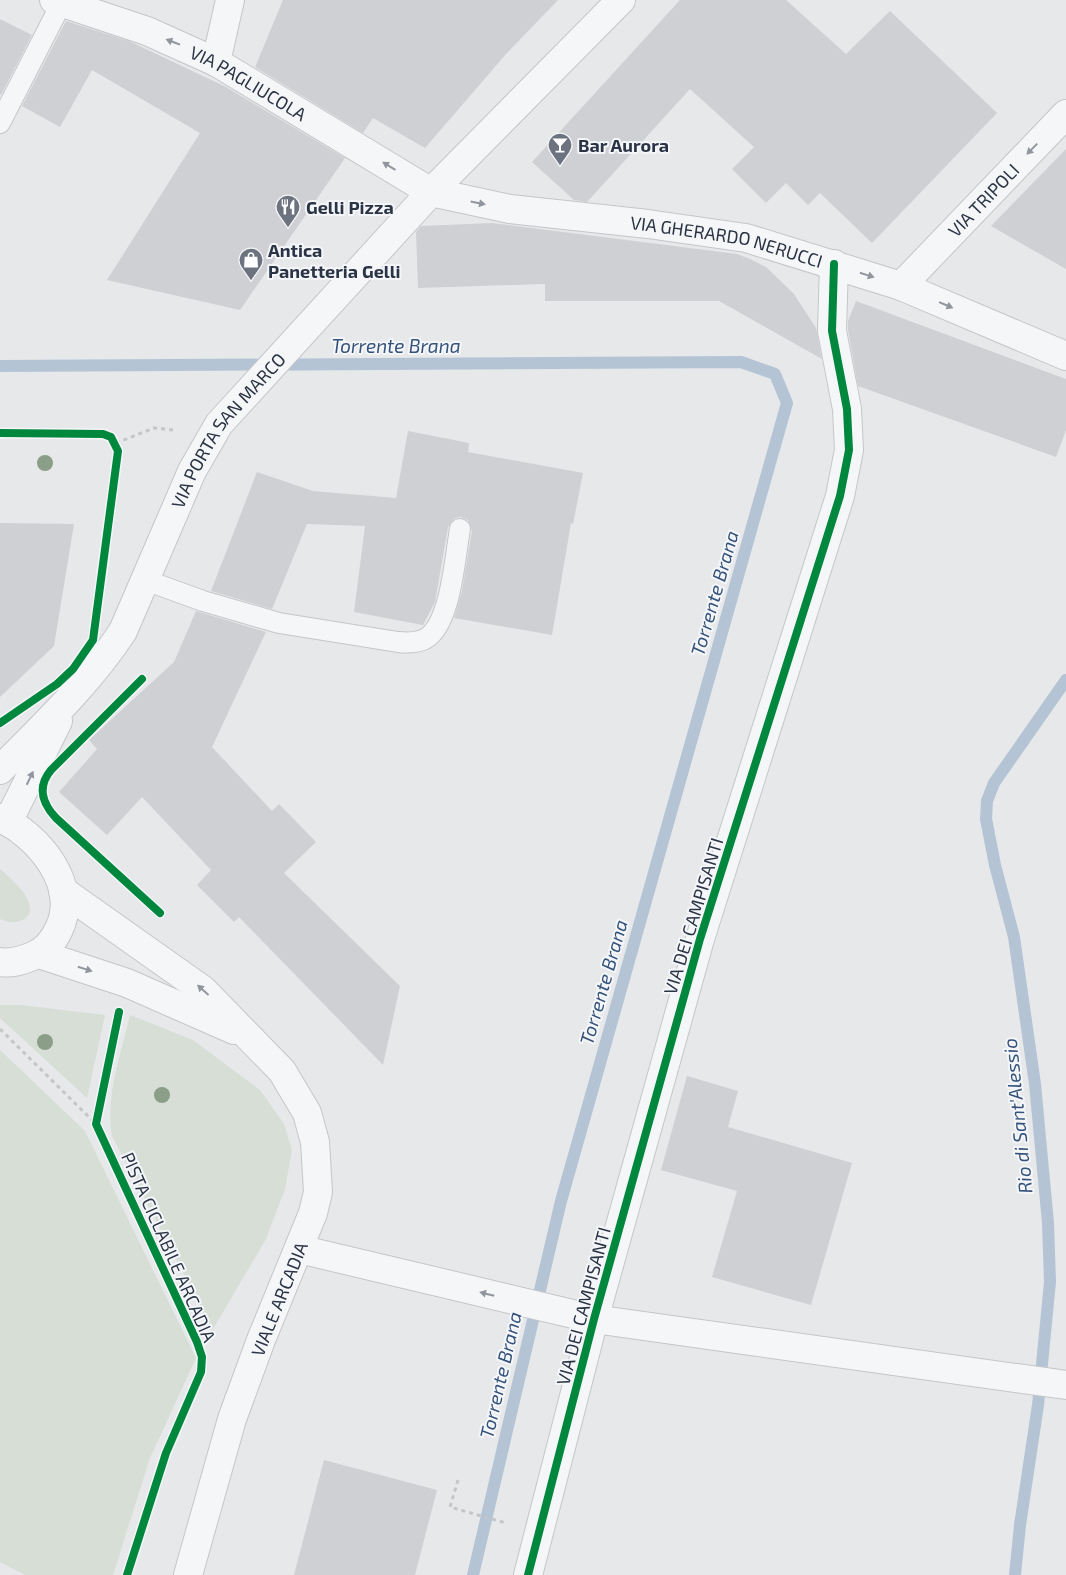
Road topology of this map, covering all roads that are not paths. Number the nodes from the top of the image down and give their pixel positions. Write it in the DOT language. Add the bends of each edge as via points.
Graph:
graph roads {
  1 [pos="230,0"];
  2 [pos="621,0"];
  3 [pos="58,1"];
  4 [pos="216,62"];
  5 [pos="1066,114"];
  6 [pos="0,123"];
  7 [pos="431,192"];
  8 [pos="834,264"];
  9 [pos="901,286"];
  10 [pos="1066,356"];
  11 [pos="460,530"];
  12 [pos="145,580"];
  13 [pos="69,699"];
  14 [pos="0,770"];
  15 [pos="4,820"];
  16 [pos="63,891"];
  17 [pos="38,954"];
  18 [pos="0,962"];
  19 [pos="249,1037"];
  20 [pos="299,1249"];
  21 [pos="581,1316"];
  22 [pos="1066,1386"];
  23 [pos="188,1575"];
  24 [pos="528,1575"];
  1 -- 4 [label="street"];
  2 -- 7 [label="street, VIA PORTA SAN MARCO"];
  4 -- 3 [label="street, VIA PAGLIUCOLA, one-way" via="147,31"];
  3 -- 6 [label="lane"];
  7 -- 4 [label="street, VIA PAGLIUCOLA, one-way"];
  5 -- 9 [label="street, VIA TRIPOLI, one-way"];
  7 -- 8 [label="street, VIA GHERARDO NERUCCI, one-way" via="510,209 746,238"];
  7 -- 12 [label="street, VIA PORTA SAN MARCO" via="213,433"];
  8 -- 9 [label="street, VIA GHERARDO NERUCCI, one-way"];
  8 -- 21 [label="street, VIA DEI CAMPISANTI" via="832,331 849,450 840,496"];
  9 -- 10 [label="street, VIA GHERARDO NERUCCI, one-way"];
  11 -- 12 [label="lane" via="448,600 436,627 426,638 413,643 279,623"];
  12 -- 13 [label="street, VIA PORTA SAN MARCO" via="123,631"];
  13 -- 14 [label="street, VIA PORTA SAN MARCO"];
  15 -- 13 [label="street, VIA PORTA SAN MARCO, one-way"];
  15 -- 16 [label="street" via="22,831 46,856 57,872"];
  16 -- 17 [label="street" via="62,923 50,943"];
  19 -- 16 [label="street, VIALE ARCADIA, one-way" via="182,973"];
  17 -- 18 [label="street" via="22,961"];
  17 -- 19 [label="street, VIALE ARCADIA, one-way" via="127,983"];
  19 -- 20 [label="street, VIALE ARCADIA" via="277,1065 296,1092 307,1113 315,1142 318,1192"];
  21 -- 20 [label="street, one-way"];
  20 -- 23 [label="street, VIALE ARCADIA" via="232,1419"];
  21 -- 22 [label="street"];
  21 -- 24 [label="street, VIA DEI CAMPISANTI"];
}
